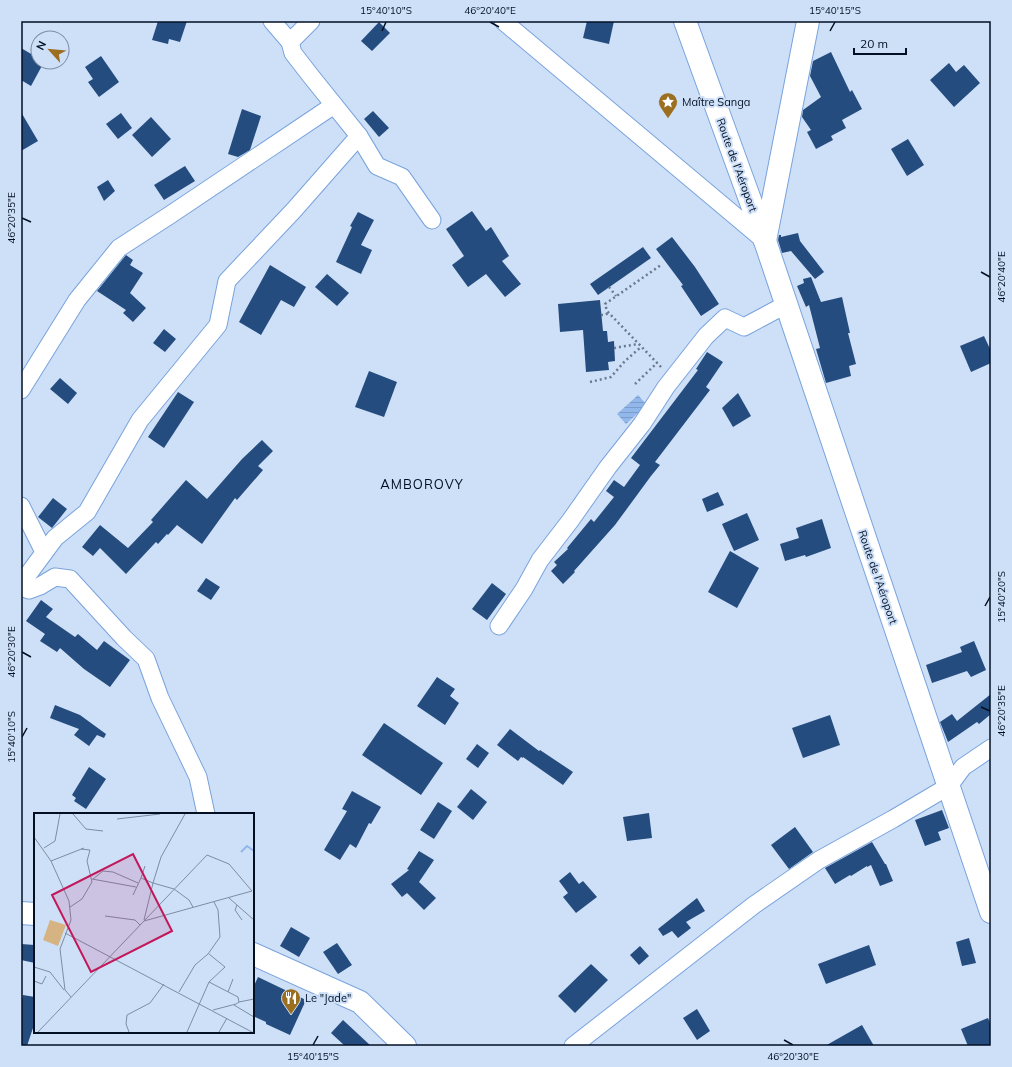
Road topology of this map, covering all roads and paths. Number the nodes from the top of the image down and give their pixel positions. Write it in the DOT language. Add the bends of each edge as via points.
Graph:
graph roads {
  1 [pos="272,21"];
  2 [pos="311,21"];
  3 [pos="503,21"];
  4 [pos="685,21"];
  5 [pos="808,21"];
  6 [pos="290,42"];
  7 [pos="334,105"];
  8 [pos="360,136"];
  9 [pos="432,220"];
  10 [pos="765,241"];
  11 [pos="661,265"];
  12 [pos="609,287"];
  13 [pos="616,296"];
  14 [pos="787,304"];
  15 [pos="608,312"];
  16 [pos="601,315"];
  17 [pos="640,346"];
  18 [pos="614,348"];
  19 [pos="657,363"];
  20 [pos="672,378"];
  21 [pos="590,382"];
  22 [pos="635,384"];
  23 [pos="21,390"];
  24 [pos="21,506"];
  25 [pos="44,552"];
  26 [pos="21,584"];
  27 [pos="21,587"];
  28 [pos="499,626"];
  29 [pos="991,748"];
  30 [pos="949,786"];
  31 [pos="206,813"];
  32 [pos="991,912"];
  33 [pos="21,913"];
  34 [pos="34,914"];
  35 [pos="254,954"];
  36 [pos="405,1046"];
  37 [pos="573,1046"];
  1 -- 6 [label="street"];
  2 -- 6 [label="street"];
  3 -- 10 [label="street"];
  4 -- 10 [label="main road, Route de l'Aéroport"];
  5 -- 10 [label="main road, Route de l'Aéroport"];
  6 -- 7 [label="street" via="293,53"];
  7 -- 8 [label="street"];
  7 -- 23 [label="street" via="119,248 77,300"];
  8 -- 9 [label="street" via="377,166 402,177"];
  8 -- 25 [label="street" via="227,281 218,325 140,420 87,512 55,538"];
  10 -- 14 [label="main road, Route de l'Aéroport"];
  11 -- 13 [label="path"];
  12 -- 13 [label="path"];
  13 -- 15 [label="path" via="605,304"];
  14 -- 20 [label="street" via="744,327 725,318 706,336"];
  14 -- 30 [label="main road, Route de l'Aéroport"];
  15 -- 16 [label="path"];
  15 -- 17 [label="path"];
  17 -- 18 [label="path"];
  17 -- 19 [label="path"];
  17 -- 21 [label="path" via="612,377"];
  19 -- 20 [label="path"];
  19 -- 22 [label="path"];
  20 -- 28 [label="street" via="642,424 540,560"];
  24 -- 25 [label="street"];
  25 -- 26 [label="street"];
  27 -- 31 [label="street" via="29,590 55,577 70,578 146,659 160,698 198,777"];
  29 -- 30 [label="street" via="963,767"];
  30 -- 32 [label="main road, Route de l'Aéroport"];
  30 -- 37 [label="street" via="819,860 754,905"];
  33 -- 34 [label="main road"];
  35 -- 36 [label="main road" via="360,1002"];
}
